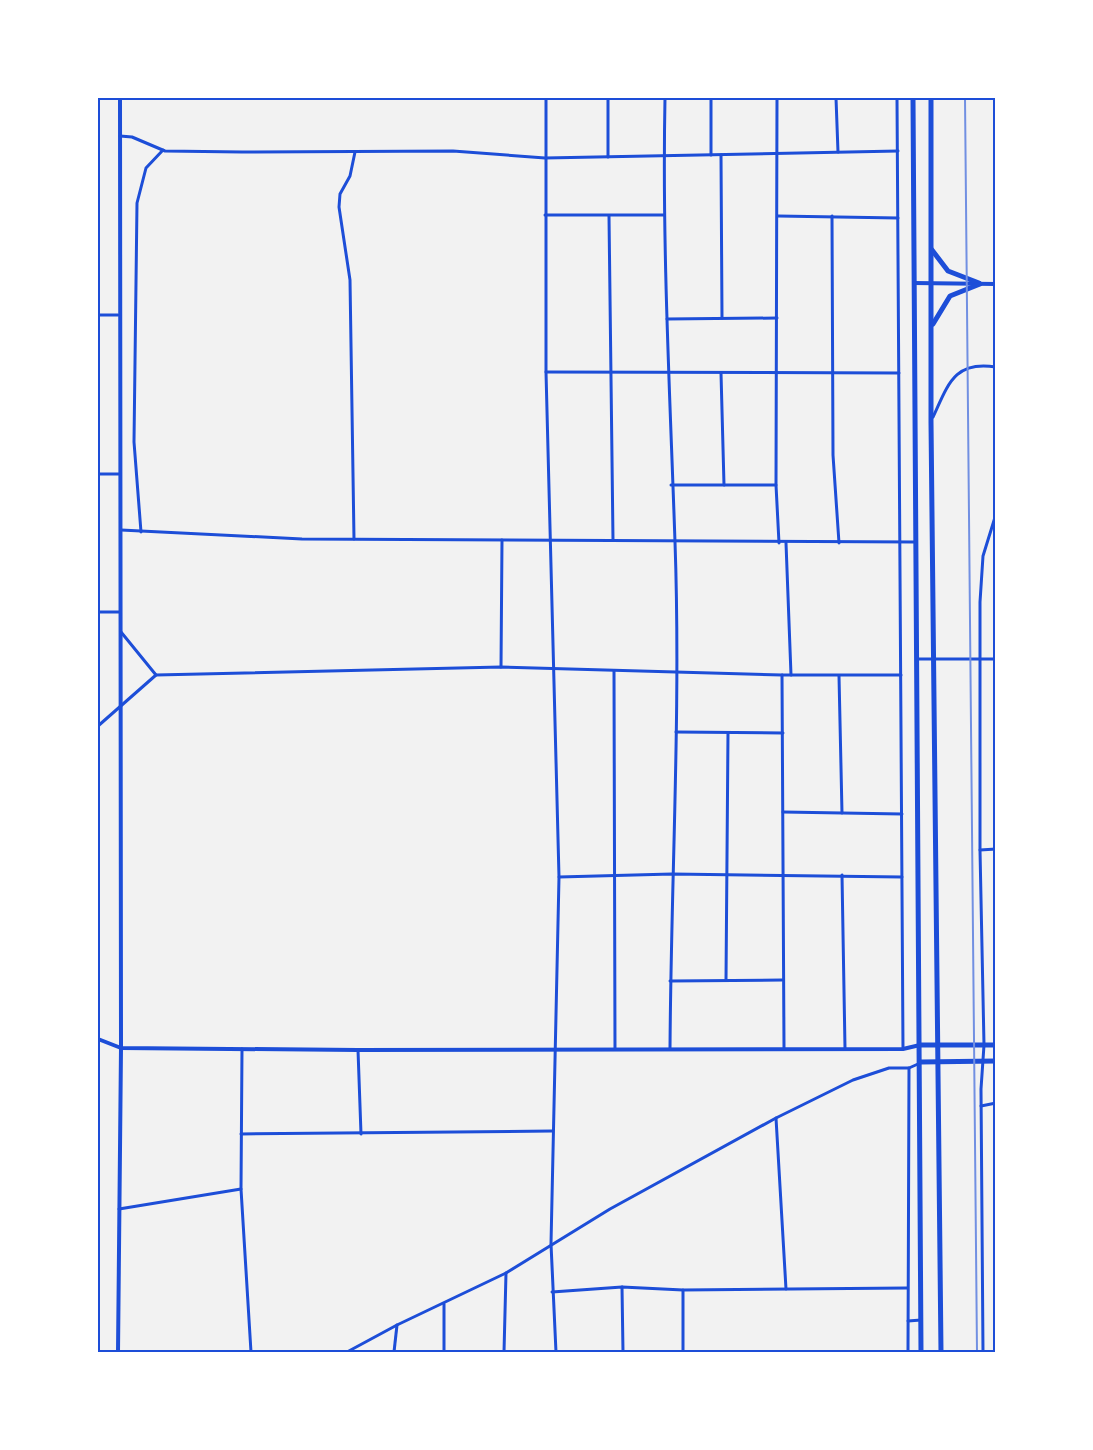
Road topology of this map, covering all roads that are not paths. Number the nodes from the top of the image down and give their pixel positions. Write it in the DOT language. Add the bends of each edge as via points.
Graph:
graph roads {
  1 [pos="120,98"];
  2 [pos="546,98"];
  3 [pos="608,98"];
  4 [pos="665,98"];
  5 [pos="711,98"];
  6 [pos="777,98"];
  7 [pos="836,98"];
  8 [pos="897,98"];
  9 [pos="913,98"];
  10 [pos="931,98"];
  11 [pos="120,136"];
  12 [pos="163,150"];
  13 [pos="898,151"];
  14 [pos="355,152"];
  15 [pos="776,152"];
  16 [pos="838,152"];
  17 [pos="711,155"];
  18 [pos="721,155"];
  19 [pos="664,156"];
  20 [pos="609,157"];
  21 [pos="545,158"];
  22 [pos="544,215"];
  23 [pos="664,215"];
  24 [pos="609,216"];
  25 [pos="778,216"];
  26 [pos="832,216"];
  27 [pos="898,218"];
  28 [pos="931,249"];
  29 [pos="914,283"];
  30 [pos="931,284"];
  31 [pos="980,284"];
  32 [pos="996,284"];
  33 [pos="98,315"];
  34 [pos="118,315"];
  35 [pos="722,318"];
  36 [pos="777,318"];
  37 [pos="667,319"];
  38 [pos="932,326"];
  39 [pos="996,367"];
  40 [pos="546,372"];
  41 [pos="611,373"];
  42 [pos="722,373"];
  43 [pos="777,373"];
  44 [pos="832,373"];
  45 [pos="899,373"];
  46 [pos="667,374"];
  47 [pos="931,422"];
  48 [pos="98,474"];
  49 [pos="119,474"];
  50 [pos="671,485"];
  51 [pos="724,485"];
  52 [pos="776,485"];
  53 [pos="996,514"];
  54 [pos="119,530"];
  55 [pos="141,532"];
  56 [pos="354,539"];
  57 [pos="552,539"];
  58 [pos="502,540"];
  59 [pos="613,540"];
  60 [pos="675,542"];
  61 [pos="917,542"];
  62 [pos="779,543"];
  63 [pos="786,543"];
  64 [pos="839,543"];
  65 [pos="900,543"];
  66 [pos="98,612"];
  67 [pos="119,612"];
  68 [pos="119,630"];
  69 [pos="935,658"];
  70 [pos="918,659"];
  71 [pos="980,659"];
  72 [pos="996,659"];
  73 [pos="501,666"];
  74 [pos="552,669"];
  75 [pos="614,671"];
  76 [pos="677,672"];
  77 [pos="156,675"];
  78 [pos="782,675"];
  79 [pos="791,675"];
  80 [pos="901,675"];
  81 [pos="839,676"];
  82 [pos="120,707"];
  83 [pos="98,726"];
  84 [pos="676,732"];
  85 [pos="728,733"];
  86 [pos="783,733"];
  87 [pos="783,812"];
  88 [pos="842,813"];
  89 [pos="902,814"];
  90 [pos="980,849"];
  91 [pos="996,849"];
  92 [pos="672,874"];
  93 [pos="727,874"];
  94 [pos="783,875"];
  95 [pos="842,875"];
  96 [pos="615,876"];
  97 [pos="559,877"];
  98 [pos="902,877"];
  99 [pos="726,980"];
  100 [pos="782,980"];
  101 [pos="670,981"];
  102 [pos="98,1039"];
  103 [pos="920,1045"];
  104 [pos="939,1045"];
  105 [pos="996,1045"];
  106 [pos="984,1046"];
  107 [pos="121,1048"];
  108 [pos="242,1048"];
  109 [pos="555,1048"];
  110 [pos="784,1048"];
  111 [pos="845,1048"];
  112 [pos="615,1049"];
  113 [pos="670,1049"];
  114 [pos="903,1049"];
  115 [pos="358,1050"];
  116 [pos="982,1060"];
  117 [pos="996,1061"];
  118 [pos="921,1062"];
  119 [pos="939,1063"];
  120 [pos="909,1068"];
  121 [pos="996,1103"];
  122 [pos="981,1106"];
  123 [pos="776,1118"];
  124 [pos="552,1131"];
  125 [pos="241,1134"];
  126 [pos="361,1134"];
  127 [pos="241,1189"];
  128 [pos="120,1209"];
  129 [pos="551,1244"];
  130 [pos="506,1273"];
  131 [pos="622,1287"];
  132 [pos="907,1288"];
  133 [pos="786,1289"];
  134 [pos="683,1290"];
  135 [pos="552,1292"];
  136 [pos="444,1304"];
  137 [pos="921,1320"];
  138 [pos="908,1321"];
  139 [pos="397,1325"];
  140 [pos="118,1353"];
  141 [pos="250,1353"];
  142 [pos="347,1353"];
  143 [pos="394,1353"];
  144 [pos="444,1353"];
  145 [pos="504,1353"];
  146 [pos="556,1353"];
  147 [pos="623,1353"];
  148 [pos="683,1353"];
  149 [pos="908,1353"];
  150 [pos="921,1353"];
  151 [pos="941,1353"];
  152 [pos="983,1353"];
  1 -- 11 [label="street"];
  2 -- 21 [label="street"];
  3 -- 20 [label="street"];
  4 -- 19 [label="street"];
  5 -- 17 [label="street"];
  6 -- 15 [label="street"];
  7 -- 16 [label="street"];
  8 -- 13 [label="street"];
  9 -- 29 [label="highway"];
  10 -- 28 [label="highway"];
  11 -- 12 [label="street"];
  11 -- 34 [label="street"];
  12 -- 14 [label="street"];
  12 -- 55 [label="street" via="146,168 137,203 134,442"];
  13 -- 16 [label="street"];
  13 -- 27 [label="street"];
  14 -- 21 [label="street" via="453,151"];
  14 -- 56 [label="street" via="339,207 350,280"];
  15 -- 16 [label="street"];
  15 -- 18 [label="street"];
  15 -- 25 [label="street"];
  17 -- 18 [label="street"];
  17 -- 19 [label="street"];
  18 -- 35 [label="street"];
  19 -- 20 [label="street"];
  19 -- 23 [label="street"];
  20 -- 21 [label="street"];
  21 -- 22 [label="street"];
  22 -- 24 [label="street"];
  22 -- 40 [label="street"];
  23 -- 24 [label="street"];
  23 -- 37 [label="street"];
  24 -- 41 [label="street"];
  25 -- 26 [label="street"];
  25 -- 36 [label="street"];
  26 -- 27 [label="street"];
  26 -- 44 [label="street"];
  27 -- 45 [label="street"];
  28 -- 30 [label="highway"];
  28 -- 31 [label="highway" via="948,271"];
  29 -- 30 [label="street"];
  29 -- 61 [label="highway"];
  30 -- 31 [label="street"];
  30 -- 38 [label="highway"];
  31 -- 32 [label="street"];
  31 -- 38 [label="highway" via="950,296"];
  33 -- 34 [label="street"];
  34 -- 49 [label="street"];
  35 -- 36 [label="street"];
  35 -- 37 [label="street"];
  36 -- 43 [label="street"];
  37 -- 46 [label="street"];
  38 -- 47 [label="highway"];
  39 -- 47 [label="street" via="968,366 961,370 944,392"];
  40 -- 41 [label="street"];
  40 -- 57 [label="street"];
  41 -- 46 [label="street"];
  41 -- 59 [label="street"];
  42 -- 43 [label="street"];
  42 -- 46 [label="street"];
  42 -- 51 [label="street"];
  43 -- 44 [label="street"];
  43 -- 52 [label="street"];
  44 -- 45 [label="street"];
  44 -- 64 [label="street"];
  45 -- 65 [label="street"];
  46 -- 50 [label="street"];
  47 -- 69 [label="highway"];
  48 -- 49 [label="street"];
  49 -- 54 [label="street"];
  50 -- 51 [label="street"];
  50 -- 60 [label="street"];
  51 -- 52 [label="street"];
  52 -- 62 [label="street"];
  53 -- 71 [label="street" via="983,556"];
  54 -- 55 [label="street"];
  54 -- 67 [label="street"];
  55 -- 56 [label="street"];
  56 -- 58 [label="street"];
  57 -- 58 [label="street"];
  57 -- 59 [label="street"];
  57 -- 74 [label="street"];
  58 -- 73 [label="street"];
  59 -- 60 [label="street"];
  60 -- 62 [label="street"];
  60 -- 76 [label="street"];
  61 -- 65 [label="street"];
  61 -- 70 [label="highway"];
  62 -- 63 [label="street"];
  63 -- 64 [label="street"];
  63 -- 79 [label="street"];
  64 -- 65 [label="street"];
  65 -- 80 [label="street"];
  66 -- 67 [label="street"];
  67 -- 68 [label="street"];
  68 -- 77 [label="street"];
  68 -- 82 [label="street"];
  69 -- 70 [label="street"];
  69 -- 71 [label="street"];
  69 -- 104 [label="highway"];
  70 -- 103 [label="highway"];
  71 -- 72 [label="street"];
  71 -- 90 [label="street"];
  73 -- 74 [label="street"];
  73 -- 77 [label="street"];
  74 -- 75 [label="street"];
  74 -- 97 [label="street"];
  75 -- 76 [label="street"];
  75 -- 96 [label="street"];
  76 -- 78 [label="street"];
  76 -- 84 [label="street"];
  77 -- 82 [label="street"];
  78 -- 79 [label="street"];
  78 -- 86 [label="street"];
  79 -- 81 [label="street"];
  80 -- 81 [label="street"];
  80 -- 89 [label="street"];
  81 -- 88 [label="street"];
  82 -- 83 [label="street"];
  82 -- 107 [label="street"];
  84 -- 85 [label="street"];
  84 -- 92 [label="street"];
  85 -- 86 [label="street"];
  85 -- 93 [label="street"];
  86 -- 87 [label="street"];
  87 -- 88 [label="street"];
  87 -- 94 [label="street"];
  88 -- 89 [label="street"];
  89 -- 98 [label="street"];
  90 -- 91 [label="street"];
  90 -- 106 [label="street"];
  92 -- 93 [label="street"];
  92 -- 96 [label="street"];
  92 -- 101 [label="street"];
  93 -- 94 [label="street"];
  93 -- 99 [label="street"];
  94 -- 95 [label="street"];
  94 -- 100 [label="street"];
  95 -- 98 [label="street"];
  95 -- 111 [label="street"];
  96 -- 97 [label="street"];
  96 -- 112 [label="street"];
  97 -- 109 [label="street"];
  98 -- 114 [label="street"];
  99 -- 100 [label="street"];
  99 -- 101 [label="street"];
  100 -- 110 [label="street"];
  101 -- 113 [label="street"];
  102 -- 107 [label="street"];
  103 -- 104 [label="highway"];
  103 -- 114 [label="street"];
  103 -- 118 [label="highway"];
  104 -- 106 [label="highway"];
  104 -- 119 [label="highway"];
  105 -- 106 [label="highway"];
  106 -- 116 [label="street"];
  107 -- 108 [label="street"];
  107 -- 128 [label="street"];
  108 -- 115 [label="street"];
  108 -- 125 [label="street"];
  109 -- 112 [label="street"];
  109 -- 115 [label="street"];
  109 -- 124 [label="street"];
  110 -- 111 [label="street"];
  110 -- 113 [label="street"];
  111 -- 114 [label="street"];
  112 -- 113 [label="street"];
  115 -- 126 [label="street"];
  116 -- 117 [label="highway"];
  116 -- 119 [label="highway"];
  116 -- 122 [label="street"];
  118 -- 119 [label="highway"];
  118 -- 120 [label="street"];
  118 -- 137 [label="highway"];
  119 -- 151 [label="highway"];
  120 -- 123 [label="street" via="889,1068 853,1080"];
  120 -- 132 [label="street"];
  121 -- 122 [label="street"];
  122 -- 152 [label="street"];
  123 -- 129 [label="street"];
  123 -- 133 [label="street"];
  124 -- 126 [label="street"];
  124 -- 129 [label="street"];
  125 -- 126 [label="street"];
  125 -- 127 [label="street"];
  127 -- 128 [label="street"];
  127 -- 141 [label="street"];
  128 -- 140 [label="street"];
  129 -- 130 [label="street"];
  129 -- 135 [label="street"];
  130 -- 136 [label="street"];
  130 -- 145 [label="street"];
  131 -- 134 [label="street"];
  131 -- 135 [label="street"];
  131 -- 147 [label="street"];
  132 -- 133 [label="street"];
  132 -- 138 [label="street"];
  133 -- 134 [label="street"];
  134 -- 148 [label="street"];
  135 -- 146 [label="street" via="557,1319"];
  136 -- 139 [label="street"];
  136 -- 144 [label="street"];
  137 -- 138 [label="street"];
  137 -- 150 [label="highway"];
  138 -- 149 [label="street"];
  139 -- 142 [label="street"];
  139 -- 143 [label="street"];
}
